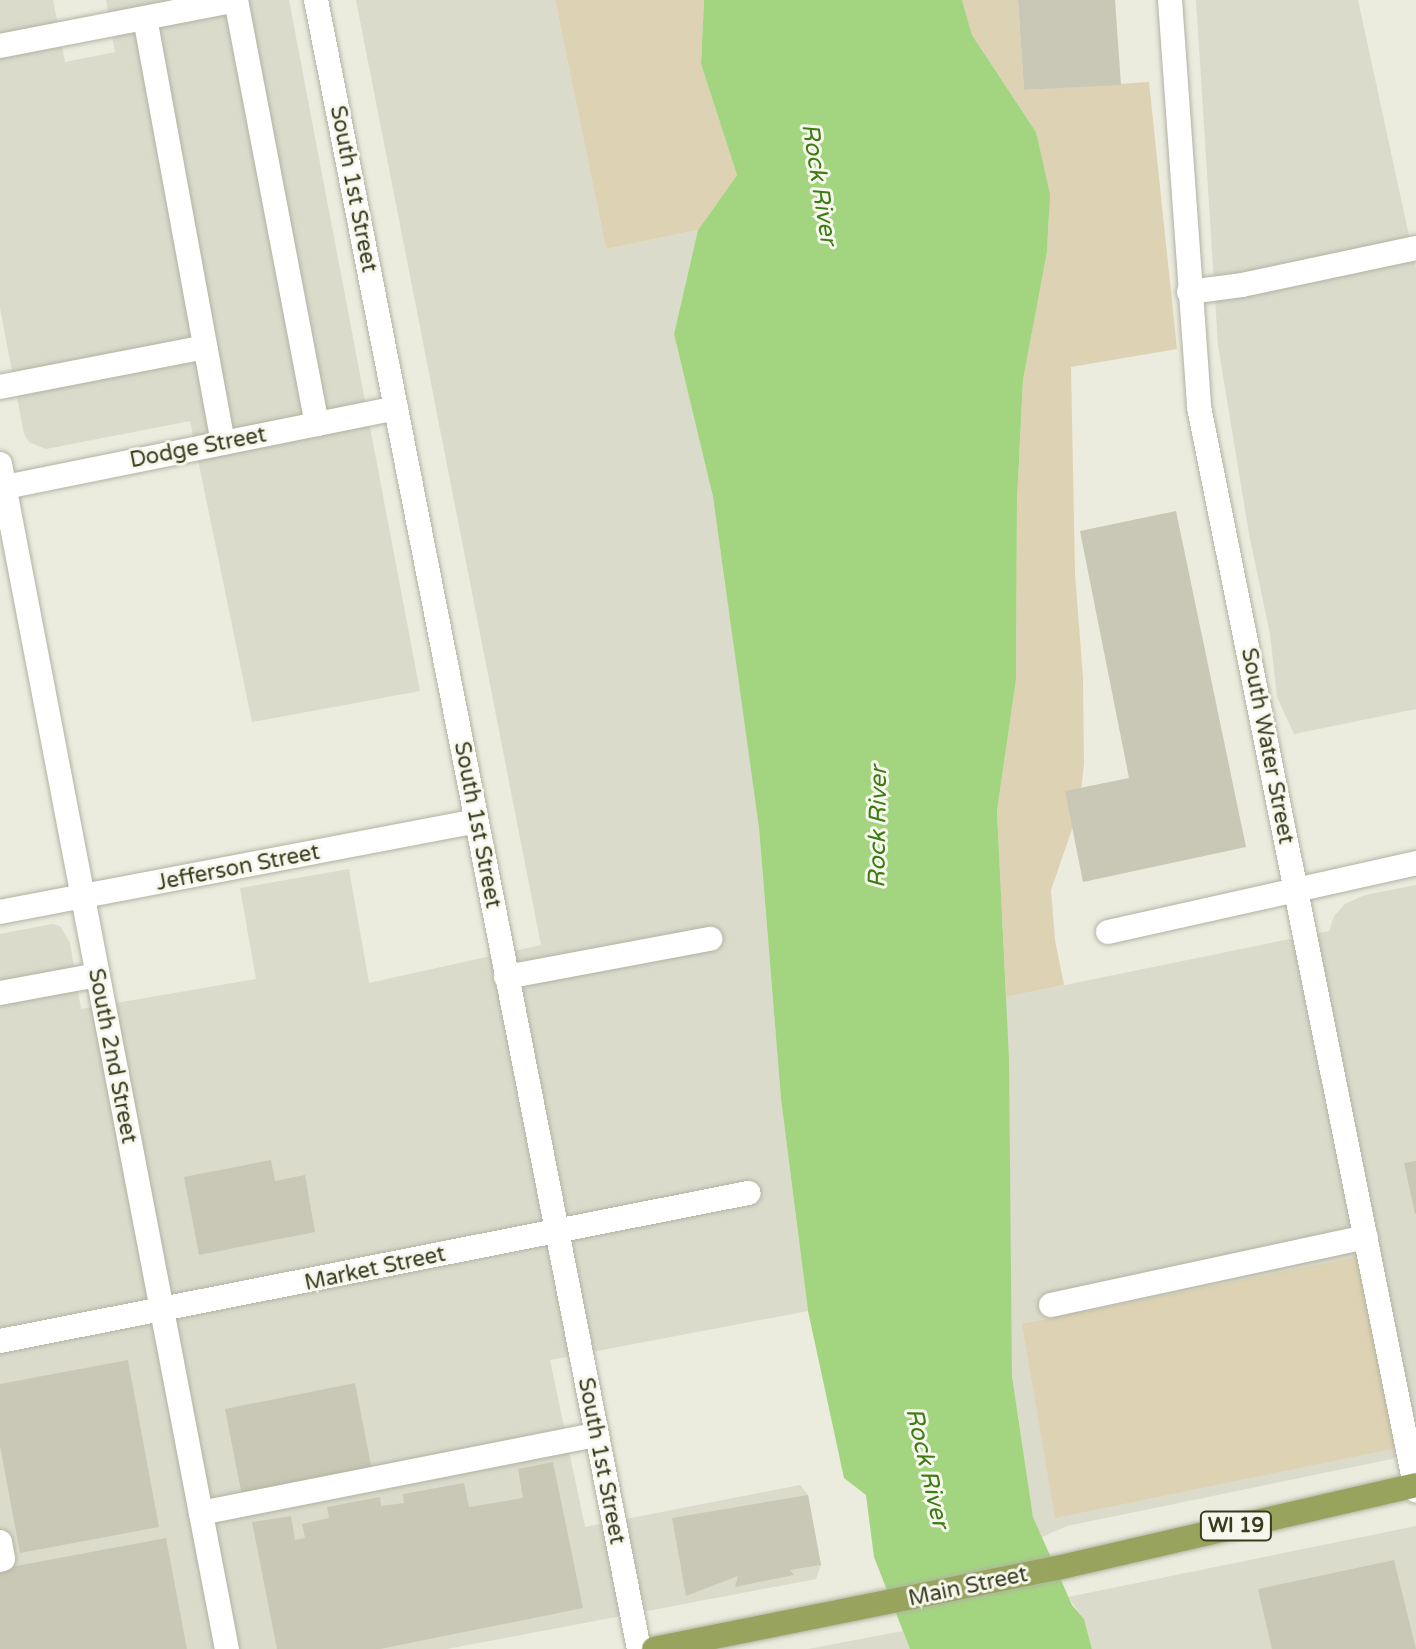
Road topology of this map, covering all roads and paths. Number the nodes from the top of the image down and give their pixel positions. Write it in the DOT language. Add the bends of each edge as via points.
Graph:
graph roads {
  1 [pos="236,0"];
  2 [pos="316,0"];
  3 [pos="1170,0"];
  4 [pos="145,18"];
  5 [pos="0,46"];
  6 [pos="1416,248"];
  7 [pos="1189,292"];
  8 [pos="205,347"];
  9 [pos="0,387"];
  10 [pos="396,408"];
  11 [pos="317,424"];
  12 [pos="223,443"];
  13 [pos="1,479"];
  14 [pos="476,821"];
  15 [pos="1416,863"];
  16 [pos="1296,888"];
  17 [pos="82,897"];
  18 [pos="0,912"];
  19 [pos="1108,932"];
  20 [pos="710,939"];
  21 [pos="97,975"];
  22 [pos="506,977"];
  23 [pos="0,993"];
  24 [pos="748,1193"];
  25 [pos="555,1232"];
  26 [pos="1366,1237"];
  27 [pos="1051,1305"];
  28 [pos="162,1310"];
  29 [pos="0,1341"];
  30 [pos="596,1435"];
  31 [pos="1416,1487"];
  32 [pos="201,1513"];
  33 [pos="0,1542"];
  34 [pos="0,1560"];
  35 [pos="227,1649"];
  36 [pos="639,1649"];
  37 [pos="654,1649"];
  1 -- 4 [label="street"];
  1 -- 11 [label="street"];
  2 -- 10 [label="street, South 1st Street"];
  3 -- 7 [label="street, South Water Street"];
  4 -- 5 [label="street"];
  4 -- 8 [label="street"];
  6 -- 7 [label="street"];
  7 -- 16 [label="street, South Water Street" via="1199,407"];
  8 -- 9 [label="street"];
  8 -- 12 [label="street"];
  10 -- 11 [label="street, Dodge Street"];
  10 -- 14 [label="street, South 1st Street"];
  11 -- 12 [label="street, Dodge Street"];
  12 -- 13 [label="street, Dodge Street"];
  13 -- 17 [label="street, South 2nd Street"];
  14 -- 17 [label="street, Jefferson Street"];
  14 -- 22 [label="street, South 1st Street"];
  15 -- 16 [label="street"];
  16 -- 19 [label="street"];
  16 -- 26 [label="street, South Water Street"];
  17 -- 18 [label="street, Jefferson Street"];
  17 -- 21 [label="street, South 2nd Street"];
  20 -- 22 [label="street"];
  21 -- 23 [label="street"];
  21 -- 28 [label="street, South 2nd Street"];
  22 -- 25 [label="street, South 1st Street"];
  24 -- 25 [label="street, Market Street"];
  25 -- 28 [label="street, Market Street"];
  25 -- 30 [label="street, South 1st Street"];
  26 -- 27 [label="street"];
  26 -- 31 [label="street, South Water Street"];
  28 -- 29 [label="street, Market Street"];
  28 -- 32 [label="street, South 2nd Street"];
  30 -- 32 [label="street"];
  30 -- 36 [label="street, South 1st Street"];
  31 -- 37 [label="main road, Main Street / WI 19" via="880,1606"];
  32 -- 35 [label="street, South 2nd Street"];
  33 -- 34 [label="street"];
}
